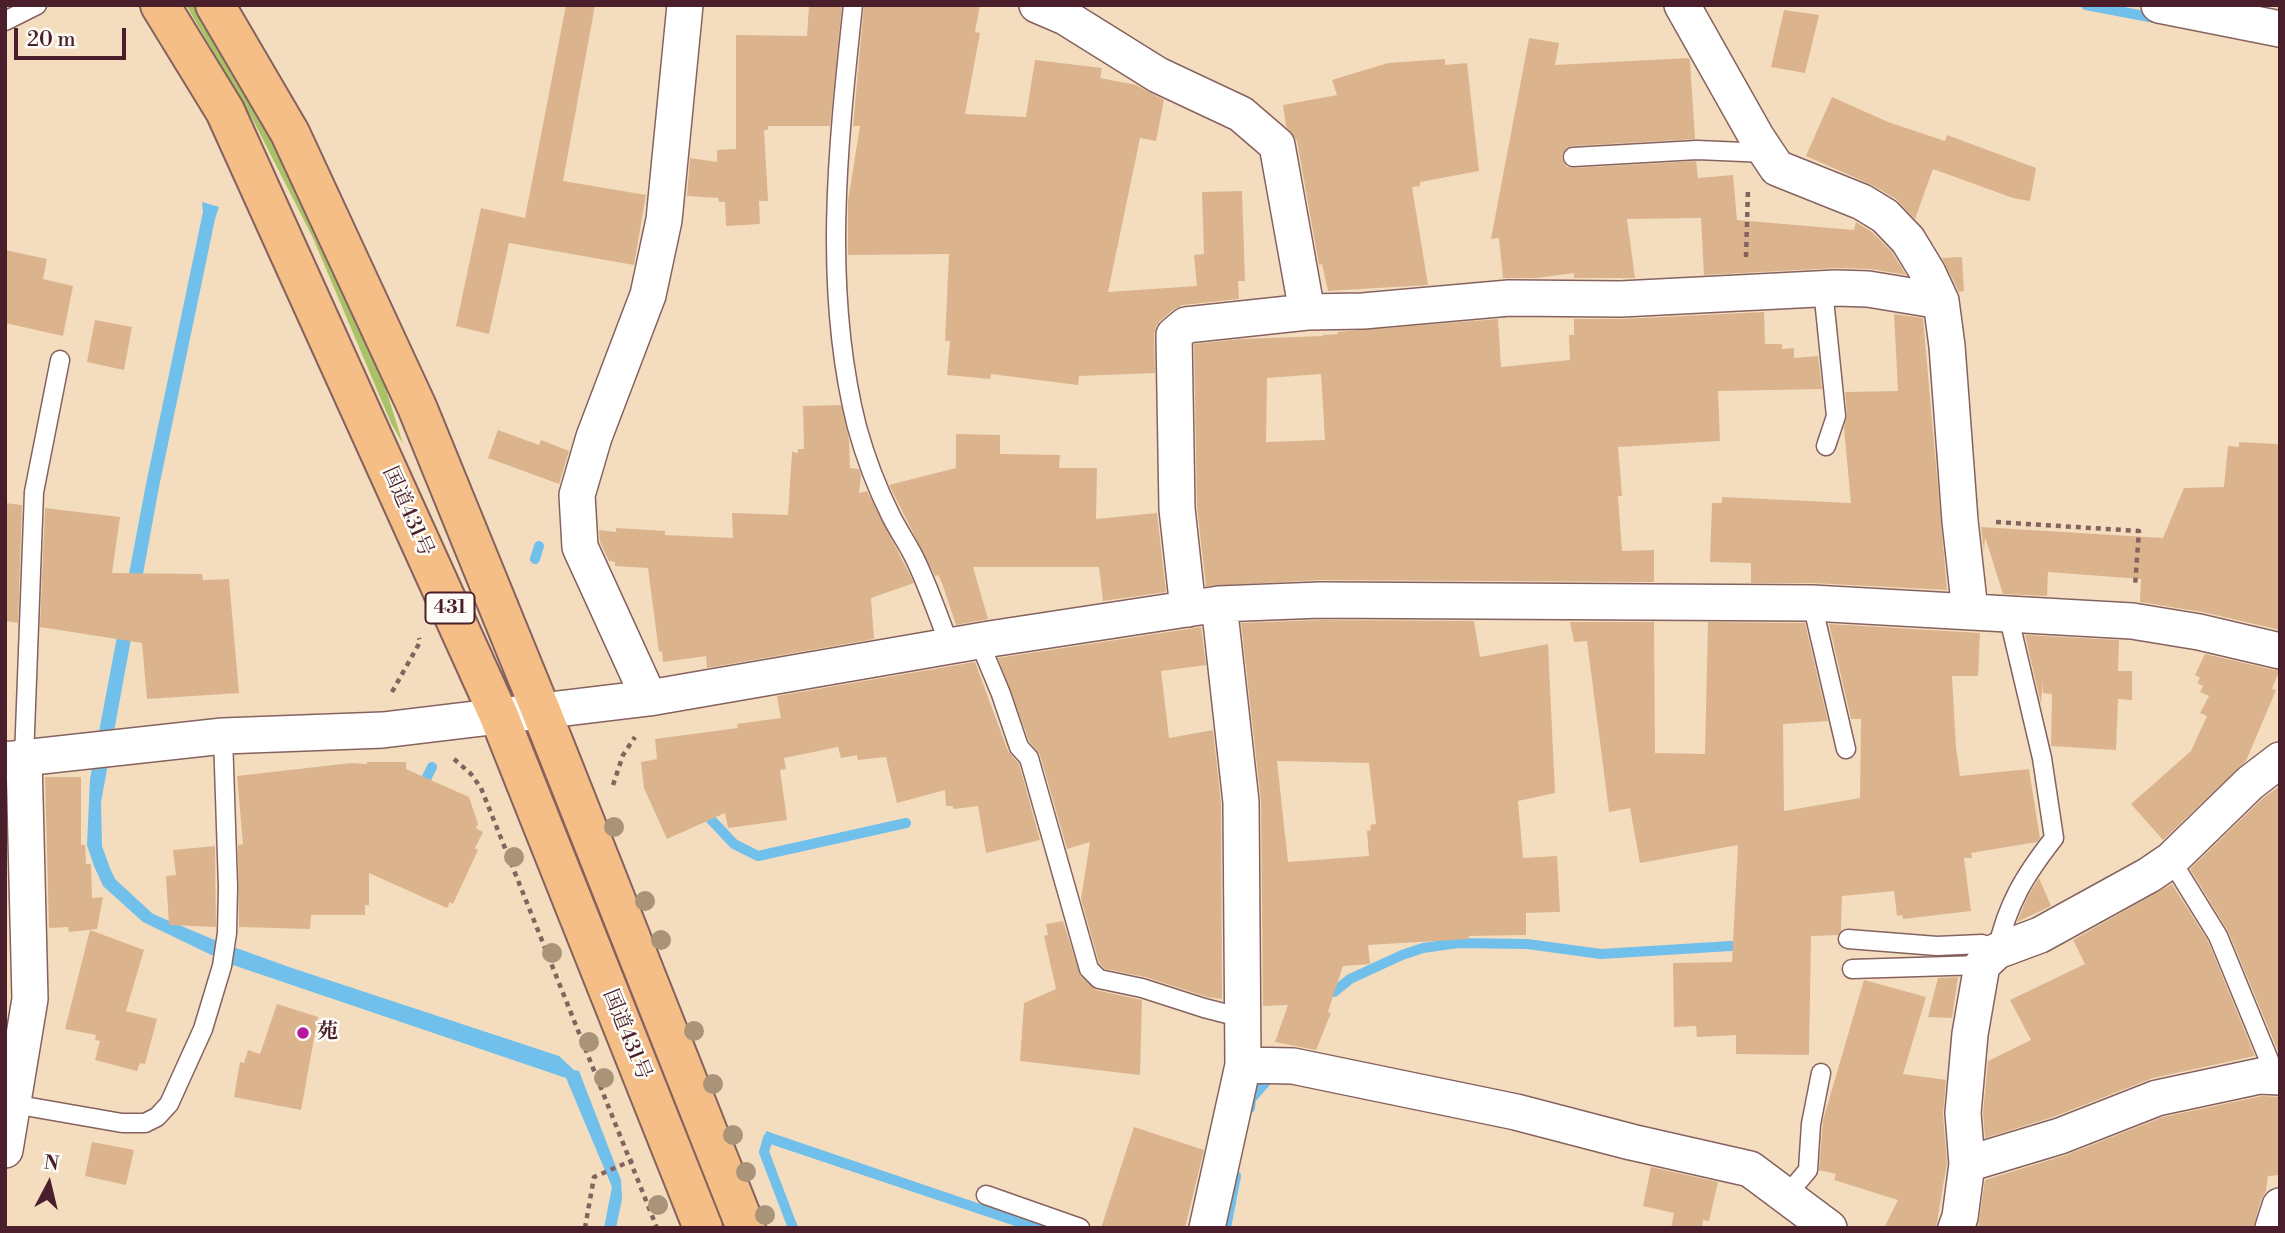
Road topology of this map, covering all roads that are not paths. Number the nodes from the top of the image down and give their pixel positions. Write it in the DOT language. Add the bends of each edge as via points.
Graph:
graph roads {
  1 [pos="37,5"];
  2 [pos="160,5"];
  3 [pos="215,5"];
  4 [pos="685,5"];
  5 [pos="853,5"];
  6 [pos="1037,5"];
  7 [pos="1682,5"];
  8 [pos="2159,5"];
  9 [pos="5,21"];
  10 [pos="2280,29"];
  11 [pos="1767,153"];
  12 [pos="1573,157"];
  13 [pos="1823,289"];
  14 [pos="1941,301"];
  15 [pos="1307,312"];
  16 [pos="60,360"];
  17 [pos="1826,446"];
  18 [pos="1812,603"];
  19 [pos="1203,606"];
  20 [pos="1970,611"];
  21 [pos="2008,614"];
  22 [pos="964,643"];
  23 [pos="2280,651"];
  24 [pos="541,711"];
  25 [pos="646,714"];
  26 [pos="499,716"];
  27 [pos="223,736"];
  28 [pos="1846,749"];
  29 [pos="15,759"];
  30 [pos="2280,760"];
  31 [pos="2171,860"];
  32 [pos="1848,939"];
  33 [pos="1990,958"];
  34 [pos="1852,969"];
  35 [pos="1242,1018"];
  36 [pos="1243,1065"];
  37 [pos="1821,1073"];
  38 [pos="2278,1077"];
  39 [pos="13,1104"];
  40 [pos="5,1150"];
  41 [pos="1967,1164"];
  42 [pos="986,1195"];
  43 [pos="1786,1196"];
  44 [pos="2280,1206"];
  45 [pos="703,1228"];
  46 [pos="746,1228"];
  47 [pos="1080,1228"];
  48 [pos="1207,1228"];
  49 [pos="1829,1228"];
  50 [pos="1956,1228"];
  51 [pos="2273,1228"];
  1 -- 9 [label="lane"];
  2 -- 26 [label="highway, 国道431号 / 431" via="225,111"];
  3 -- 24 [label="highway, 国道431号 / 431" via="290,133 417,407"];
  4 -- 25 [label="street" via="664,220 648,295 577,495 580,547"];
  5 -- 22 [label="lane" via="836,214 835,262 845,367 857,427 890,514"];
  6 -- 15 [label="street" via="1065,17 1158,75 1241,114 1277,145"];
  7 -- 11 [label="street"];
  8 -- 10 [label="street"];
  11 -- 12 [label="lane" via="1684,150"];
  11 -- 14 [label="street" via="1777,168 1885,216 1908,240"];
  13 -- 14 [label="street" via="1868,289"];
  13 -- 15 [label="street" via="1621,299 1509,298"];
  13 -- 17 [label="lane" via="1836,416"];
  14 -- 20 [label="street"];
  15 -- 19 [label="street" via="1186,326 1174,335 1177,509"];
  16 -- 29 [label="lane" via="34,492"];
  18 -- 19 [label="street" via="1320,600"];
  18 -- 20 [label="street"];
  18 -- 28 [label="lane"];
  19 -- 22 [label="street"];
  19 -- 35 [label="street" via="1241,802"];
  20 -- 21 [label="street"];
  21 -- 23 [label="street" via="2132,621"];
  21 -- 33 [label="lane" via="2042,758 2054,838 2028,872"];
  22 -- 25 [label="street"];
  22 -- 35 [label="lane" via="1001,694 1019,747 1029,758 1089,969 1099,979"];
  24 -- 25 [label="street"];
  24 -- 26 [label="street"];
  24 -- 46 [label="highway, 国道431号 / 431"];
  26 -- 27 [label="street" via="383,730"];
  26 -- 45 [label="highway, 国道431号 / 431"];
  27 -- 29 [label="street"];
  27 -- 39 [label="lane" via="227,933 203,1029 169,1104 145,1122 121,1123"];
  29 -- 39 [label="street" via="30,999"];
  30 -- 31 [label="street"];
  31 -- 33 [label="street" via="2040,935"];
  31 -- 38 [label="lane" via="2218,936"];
  32 -- 33 [label="lane" via="1937,946 1982,944"];
  33 -- 34 [label="lane"];
  33 -- 41 [label="street" via="1970,1034 1963,1113"];
  35 -- 36 [label="street"];
  36 -- 43 [label="street" via="1293,1066 1516,1112 1750,1169"];
  36 -- 48 [label="street"];
  37 -- 43 [label="lane" via="1808,1170"];
  38 -- 41 [label="street" via="2260,1076 2157,1098 2060,1136"];
  39 -- 40 [label="street"];
  41 -- 50 [label="street"];
  42 -- 47 [label="lane"];
  43 -- 49 [label="street"];
  44 -- 51 [label="street"];
}
